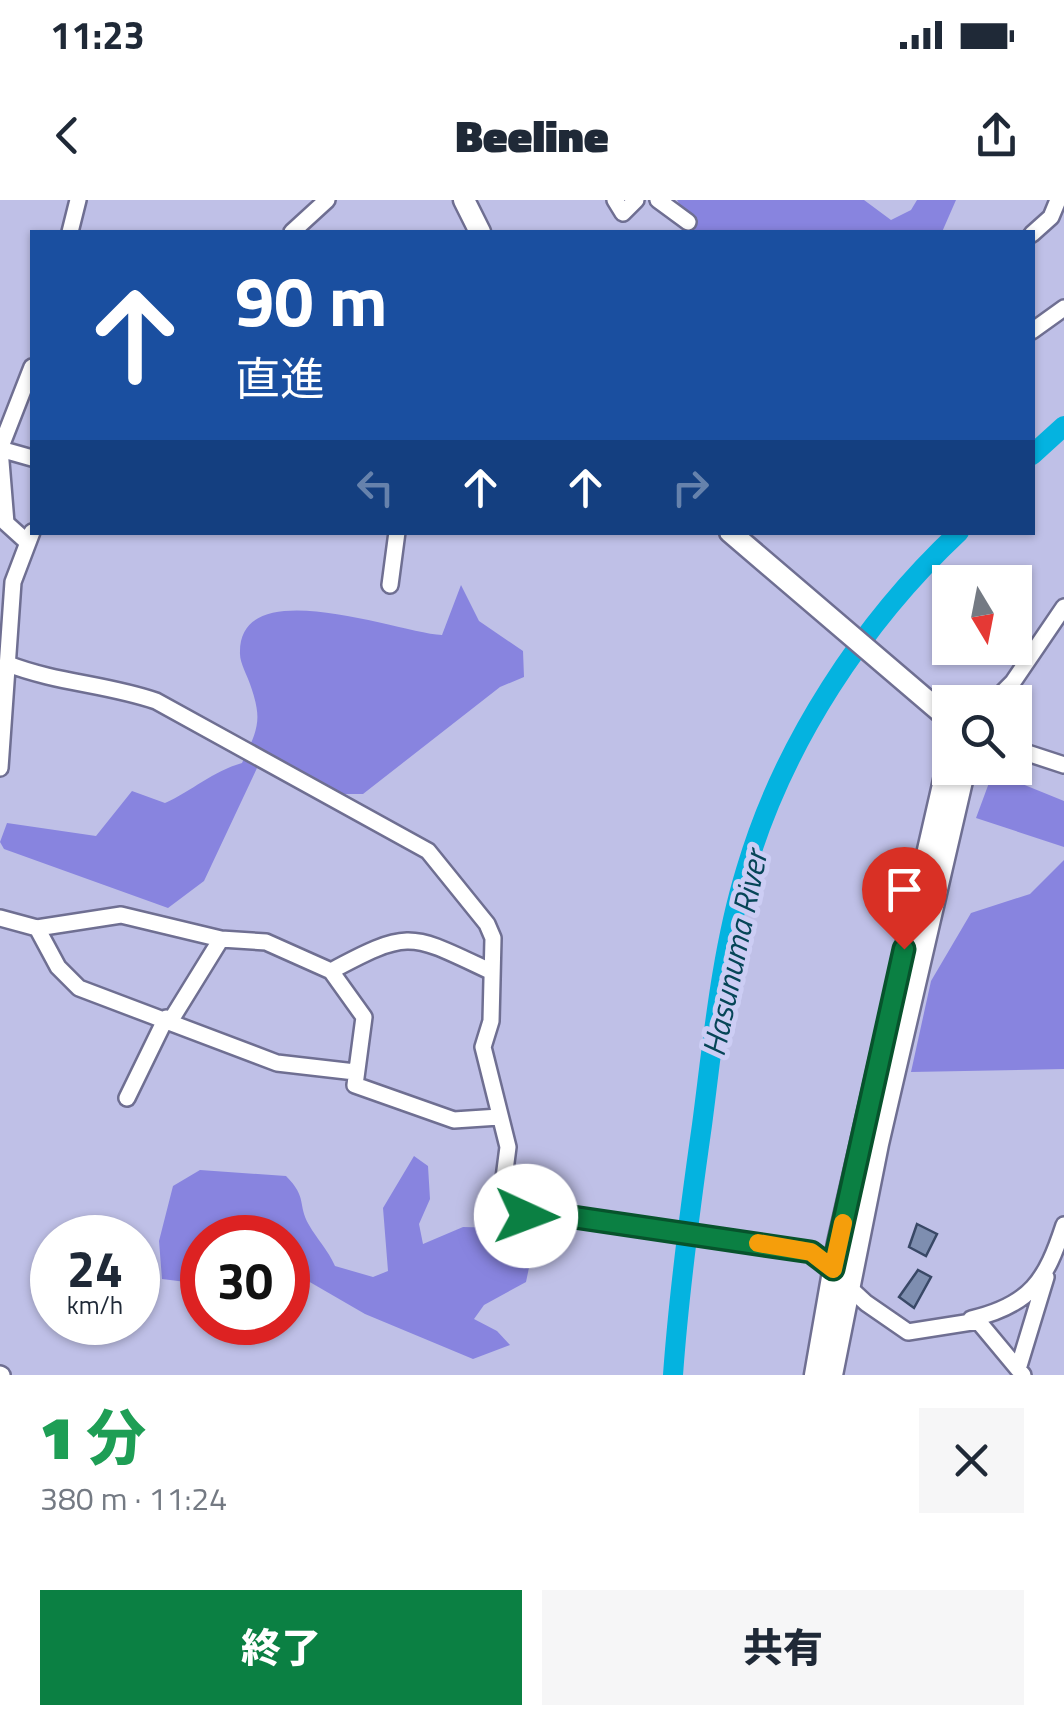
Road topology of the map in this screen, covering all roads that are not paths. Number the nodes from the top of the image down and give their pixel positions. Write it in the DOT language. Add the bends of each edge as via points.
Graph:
graph roads {
  1 [pos="78,200"];
  2 [pos="327,200"];
  3 [pos="464,200"];
  4 [pos="615,200"];
  5 [pos="636,200"];
  6 [pos="658,200"];
  7 [pos="1058,200"];
  8 [pos="688,222"];
  9 [pos="70,230"];
  10 [pos="294,230"];
  11 [pos="479,230"];
  12 [pos="1035,231"];
  13 [pos="1064,308"];
  14 [pos="1035,330"];
  15 [pos="30,372"];
  16 [pos="0,449"];
  17 [pos="30,457"];
  18 [pos="398,535"];
  19 [pos="733,535"];
  20 [pos="30,537"];
  21 [pos="390,584"];
  22 [pos="1064,607"];
  23 [pos="8,664"];
  24 [pos="1010,685"];
  25 [pos="932,705"];
  26 [pos="1032,755"];
  27 [pos="1064,765"];
  28 [pos="0,768"];
  29 [pos="943,785"];
  30 [pos="961,785"];
  31 [pos="0,918"];
  32 [pos="37,928"];
  33 [pos="221,939"];
  34 [pos="331,971"];
  35 [pos="492,972"];
  36 [pos="169,1019"];
  37 [pos="355,1072"];
  38 [pos="127,1098"];
  39 [pos="499,1117"];
  40 [pos="1064,1225"];
  41 [pos="1053,1276"];
  42 [pos="840,1277"];
  43 [pos="971,1319"];
  44 [pos="1021,1372"];
  45 [pos="814,1375"];
  46 [pos="832,1375"];
  1 -- 9 [label="street"];
  2 -- 10 [label="street"];
  3 -- 11 [label="main road"];
  4 -- 5 [label="street" via="623,214"];
  6 -- 8 [label="street"];
  7 -- 12 [label="street"];
  13 -- 14 [label="street"];
  15 -- 16 [label="street"];
  16 -- 17 [label="street"];
  16 -- 20 [label="street" via="6,524"];
  18 -- 21 [label="street"];
  19 -- 25 [label="main road"];
  20 -- 23 [label="street" via="13,582"];
  22 -- 24 [label="street"];
  23 -- 28 [label="street"];
  23 -- 35 [label="street" via="48,680 122,689 156,701 428,851 488,924"];
  26 -- 27 [label="street"];
  29 -- 42 [label="main road"];
  30 -- 42 [label="main road"];
  31 -- 32 [label="street"];
  32 -- 33 [label="street" via="121,915"];
  32 -- 36 [label="street" via="58,967 79,988"];
  33 -- 34 [label="street" via="266,942"];
  33 -- 36 [label="street"];
  34 -- 35 [label="street" via="385,942 410,939"];
  34 -- 37 [label="street" via="364,1017"];
  35 -- 39 [label="street" via="483,1047"];
  36 -- 37 [label="street" via="277,1063"];
  36 -- 38 [label="street"];
  37 -- 39 [label="street" via="355,1085 423,1112 454,1120"];
  39 -- 42 [label="street" via="508,1148 499,1217 553,1214 811,1252"];
  40 -- 41 [label="street"];
  41 -- 43 [label="street" via="996,1312"];
  41 -- 44 [label="street"];
  42 -- 43 [label="street" via="908,1332"];
  42 -- 45 [label="main road"];
  42 -- 46 [label="main road"];
  43 -- 44 [label="street"];
}
